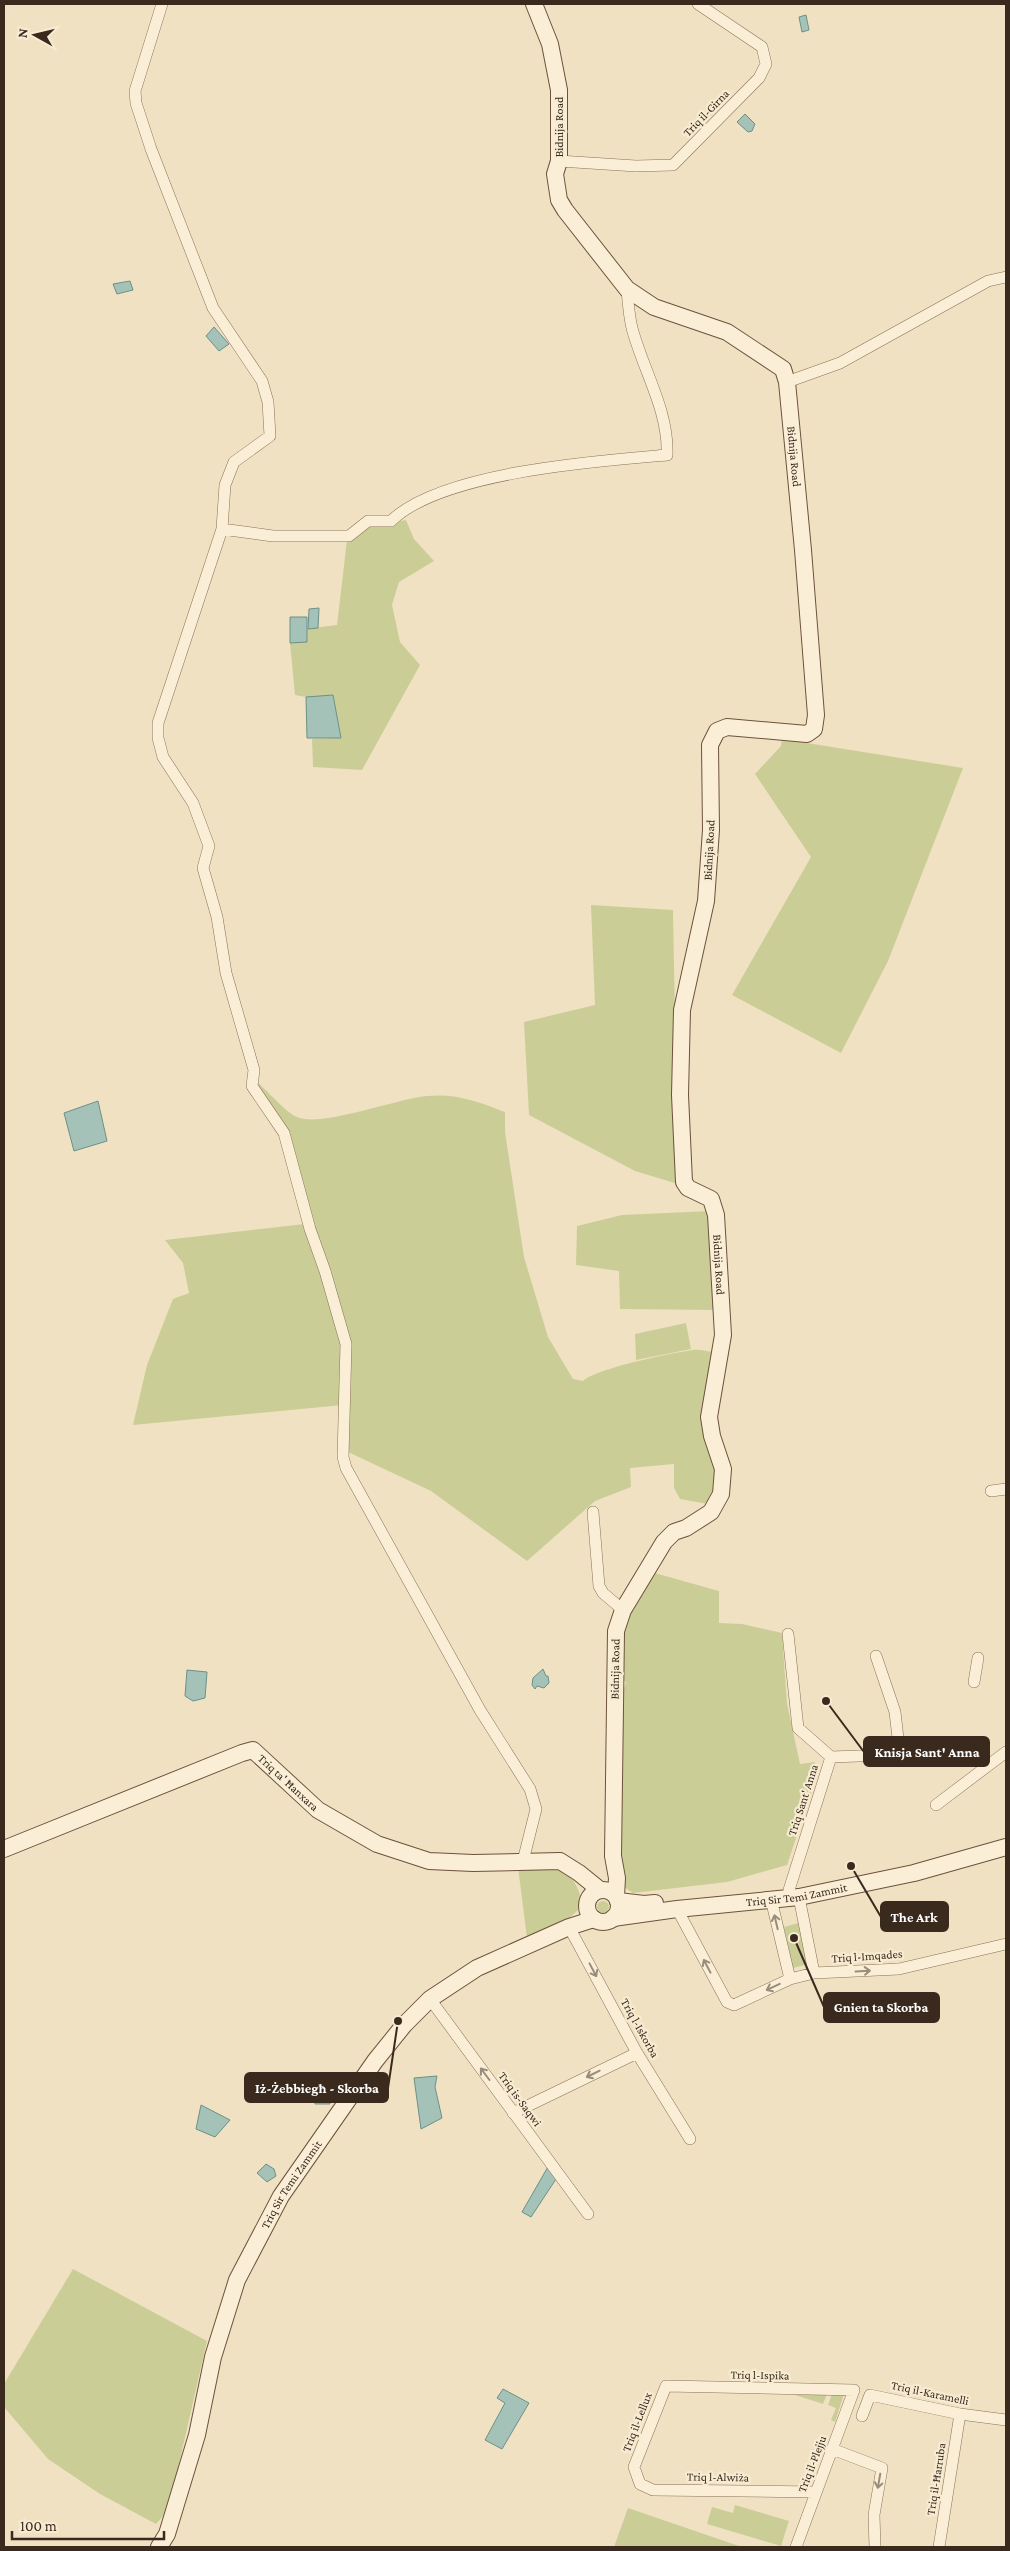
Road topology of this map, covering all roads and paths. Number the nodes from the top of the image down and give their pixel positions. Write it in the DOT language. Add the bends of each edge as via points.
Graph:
graph roads {
  1 [pos="162,4"];
  2 [pos="534,4"];
  3 [pos="698,4"];
  4 [pos="559,162"];
  5 [pos="1006,277"];
  6 [pos="627,289"];
  7 [pos="787,382"];
  8 [pos="222,529"];
  9 [pos="1006,1489"];
  10 [pos="991,1491"];
  11 [pos="593,1512"];
  12 [pos="623,1610"];
  13 [pos="788,1634"];
  14 [pos="876,1656"];
  15 [pos="978,1658"];
  16 [pos="974,1682"];
  17 [pos="1006,1752"];
  18 [pos="831,1757"];
  19 [pos="936,1805"];
  20 [pos="1006,1840"];
  21 [pos="1006,1847"];
  22 [pos="4,1849"];
  23 [pos="523,1861"];
  24 [pos="579,1873"];
  25 [pos="610,1894"];
  26 [pos="792,1895"];
  27 [pos="771,1899"];
  28 [pos="677,1909"];
  29 [pos="590,1910"];
  30 [pos="613,1918"];
  31 [pos="570,1927"];
  32 [pos="1006,1944"];
  33 [pos="814,1973"];
  34 [pos="790,1979"];
  35 [pos="430,1999"];
  36 [pos="637,2053"];
  37 [pos="514,2113"];
  38 [pos="690,2139"];
  39 [pos="588,2214"];
  40 [pos="666,2386"];
  41 [pos="854,2390"];
  42 [pos="960,2414"];
  43 [pos="862,2416"];
  44 [pos="1006,2420"];
  45 [pos="832,2450"];
  46 [pos="634,2467"];
  47 [pos="815,2492"];
  48 [pos="159,2547"];
  49 [pos="796,2547"];
  50 [pos="875,2547"];
  51 [pos="939,2547"];
  1 -- 8 [label="street" via="135,92 136,103 150,149 213,308 262,381 268,402 270,436 234,462 225,486"];
  2 -- 4 [label="street, Bidnija Road" via="550,44 559,90"];
  3 -- 4 [label="street, Triq il-Girna" via="762,47 766,64 759,78 673,165"];
  4 -- 6 [label="street, Bidnija Road" via="555,174 556,188 564,210"];
  5 -- 7 [label="street" via="988,281 840,363"];
  6 -- 7 [label="street, Bidnija Road" via="654,306 727,332 783,369"];
  6 -- 8 [label="street" via="632,327 668,440 667,455 575,463 473,483 434,494 401,511 391,521 368,521 349,536 273,536"];
  7 -- 12 [label="street, Bidnija Road" via="815,724 807,734 726,727 717,731 713,738 709,756 711,830 706,901 680,1027 682,1178 688,1188 711,1199 717,1225 724,1335 709,1417 723,1469 723,1484 719,1501 711,1512 674,1532 664,1542"];
  8 -- 23 [label="street" via="158,723 160,750 193,803 208,846 203,868 217,917 226,973 254,1070 252,1086 284,1133 346,1344 343,1457 346,1468 480,1710 530,1789 536,1809"];
  9 -- 10 [label="street"];
  11 -- 12 [label="street" via="599,1586"];
  12 -- 25 [label="street, Bidnija Road" via="615,1642 614,1856"];
  13 -- 18 [label="street, Triq Sant' Anna" via="798,1728"];
  14 -- 18 [label="street" via="895,1712 899,1746 886,1755"];
  15 -- 16 [label="street"];
  17 -- 19 [label="street"];
  18 -- 26 [label="street, Triq Sant' Anna"];
  20 -- 26 [label="street, Triq Sir Temi Zammit"];
  21 -- 26 [label="street, Triq Sir Temi Zammit" via="914,1873"];
  22 -- 23 [label="street, Triq ta' Ħanxara" via="253,1750 318,1810 378,1844 429,1861"];
  23 -- 24 [label="street, Triq ta' Ħanxara" via="560,1861"];
  24 -- 25 [label="street, Triq ta' Ħanxara"];
  24 -- 29 [label="street"];
  25 -- 26 [label="street, Triq Sir Temi Zammit" via="644,1904"];
  25 -- 29 [label="street" via="592,1894"];
  25 -- 30 [label="street" via="618,1910"];
  26 -- 27 [label="street, Triq Sir Temi Zammit"];
  26 -- 33 [label="street, Triq Sant' Anna"];
  27 -- 28 [label="street, Triq Sir Temi Zammit"];
  34 -- 27 [label="street, one-way"];
  28 -- 30 [label="street, Triq Sir Temi Zammit"];
  34 -- 28 [label="street, Triq l-Imqades, one-way" via="734,2005 727,2002"];
  29 -- 30 [label="street" via="604,1922"];
  29 -- 31 [label="street, Triq Sir Temi Zammit"];
  31 -- 35 [label="street, Triq Sir Temi Zammit" via="477,1968"];
  31 -- 36 [label="street, Triq l-Iskorba, one-way"];
  33 -- 32 [label="street, Triq l-Imqades, one-way" via="899,1969"];
  33 -- 34 [label="street, Triq l-Imqades"];
  37 -- 35 [label="street, Triq is-Saqwi, one-way"];
  35 -- 48 [label="street, Triq Sir Temi Zammit" via="375,2061 281,2196 237,2280 213,2357 197,2436 167,2534"];
  36 -- 37 [label="street, one-way"];
  36 -- 38 [label="street, Triq l-Iskorba"];
  37 -- 39 [label="street, Triq is-Saqwi"];
  40 -- 41 [label="street, Triq l-Ispika"];
  40 -- 46 [label="street, Triq il-Lellux"];
  41 -- 45 [label="street, Triq il-Plejju"];
  42 -- 43 [label="street, Triq il-Karamelli" via="870,2395"];
  42 -- 44 [label="street, Triq il-Karamelli"];
  42 -- 51 [label="street, Triq il-Ħarruba"];
  45 -- 47 [label="street, Triq il-Plejju"];
  45 -- 50 [label="street, one-way" via="882,2468 873,2521"];
  46 -- 47 [label="street, Triq l-Alwiża" via="640,2484 654,2490"];
  47 -- 49 [label="street, Triq il-Plejju"];
}
